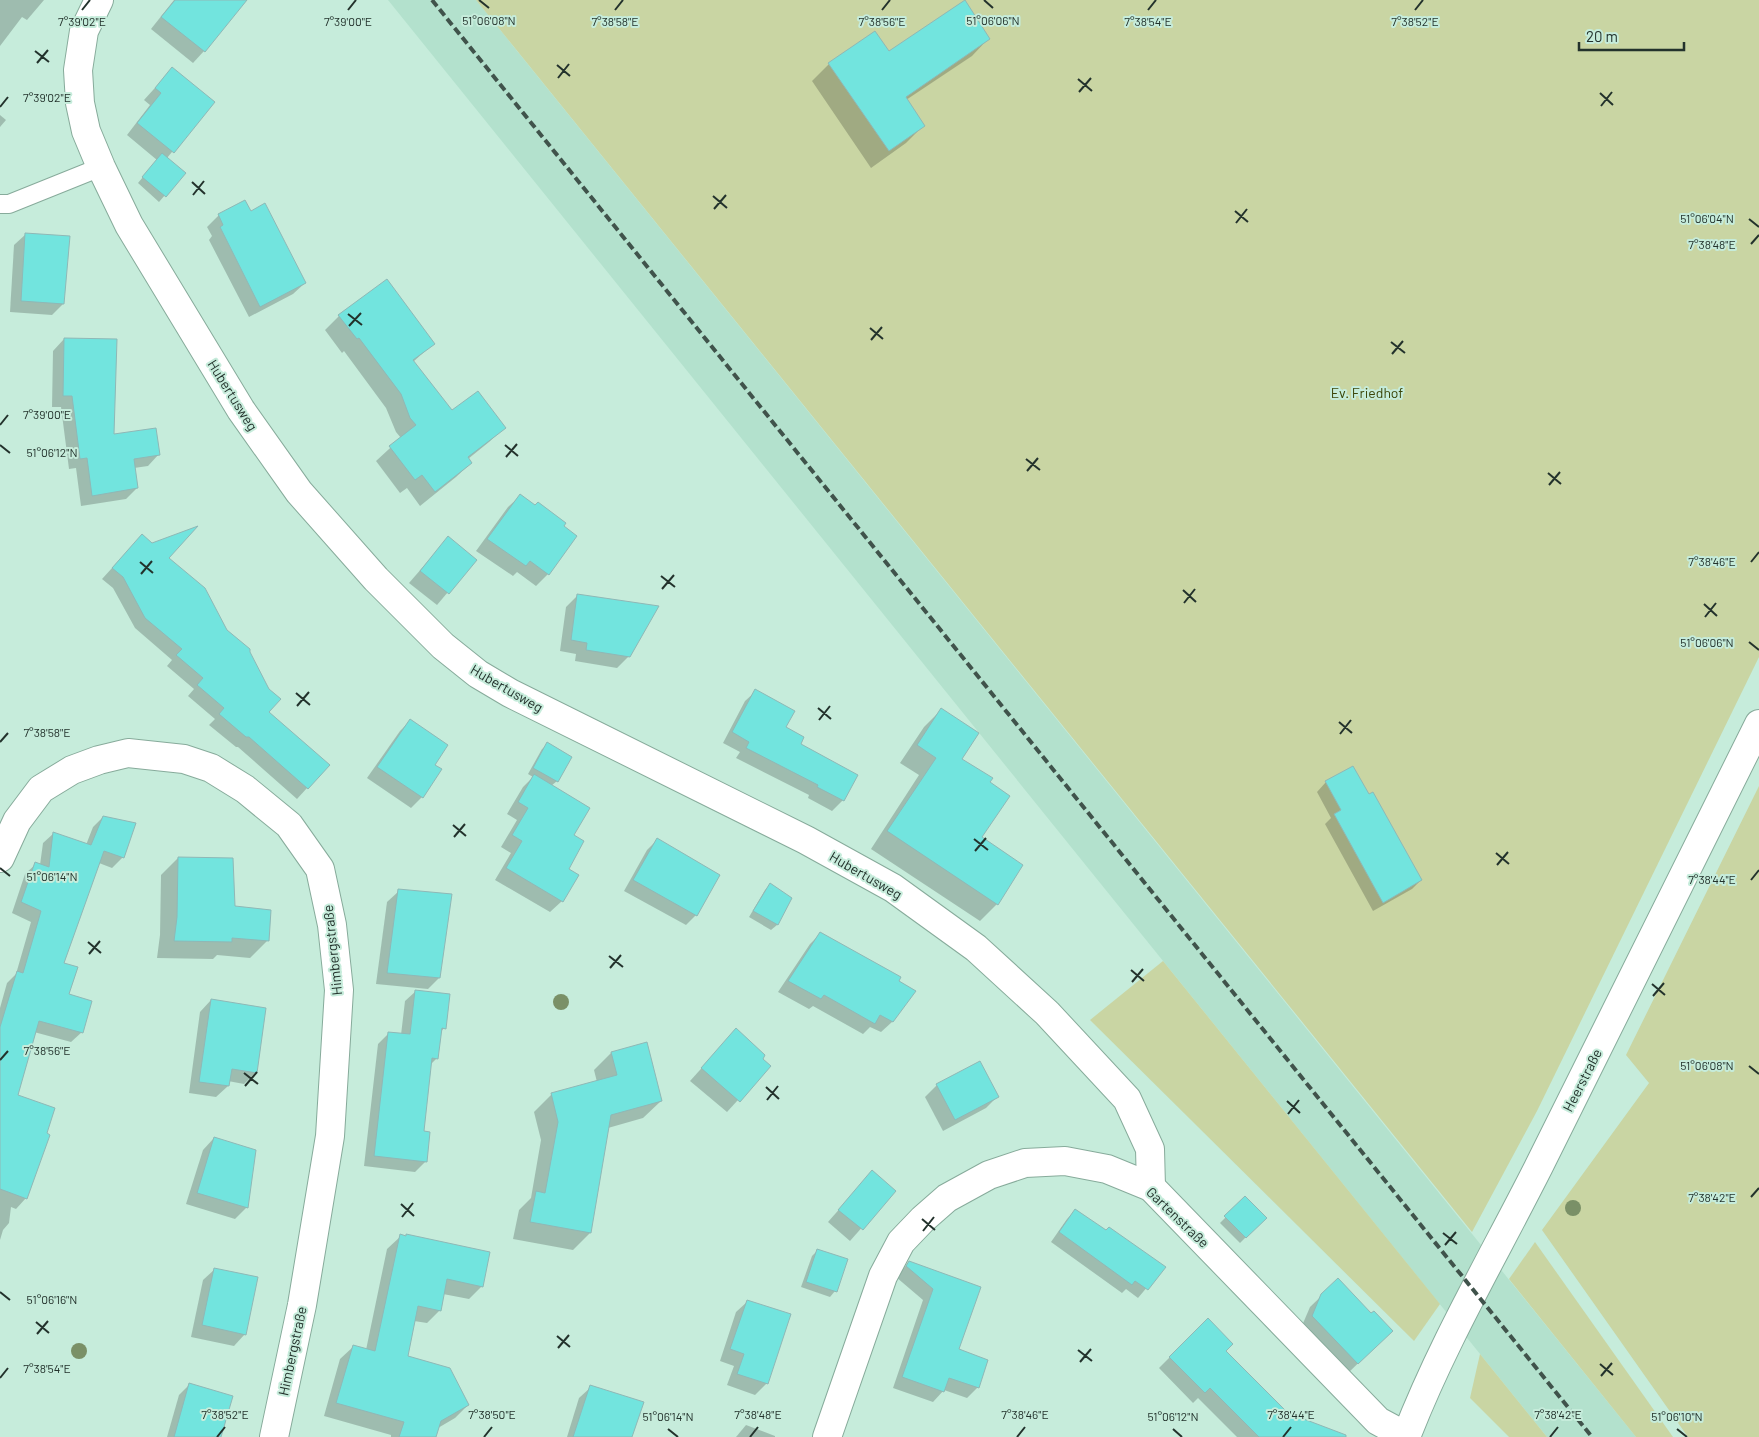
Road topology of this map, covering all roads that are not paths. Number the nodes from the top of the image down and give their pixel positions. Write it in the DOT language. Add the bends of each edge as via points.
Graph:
graph roads {
  1 [pos="99,0"];
  2 [pos="101,167"];
  3 [pos="0,204"];
  4 [pos="1759,724"];
  5 [pos="0,858"];
  6 [pos="1150,1187"];
  7 [pos="1406,1436"];
  8 [pos="274,1437"];
  9 [pos="827,1437"];
  1 -- 2 [label="street, Hubertusweg" via="84,31 78,70 86,131"];
  2 -- 3 [label="lane" via="9,204"];
  2 -- 6 [label="street, Hubertusweg" via="129,225 241,410 299,492 376,579 443,646 478,674 510,693 806,840 893,888 976,948 1047,1013 1127,1099 1150,1149"];
  4 -- 7 [label="street, Heerstraße" via="1457,1326"];
  5 -- 8 [label="street, Himbergstraße" via="17,821 41,789 72,770 128,753 184,759 211,768 245,789 290,826 320,869 332,925 339,990 330,1136 302,1305"];
  6 -- 7 [label="street, Gartenstraße" via="1378,1421"];
  6 -- 9 [label="street, Gartenstraße" via="1108,1169 1065,1161 1033,1162 989,1175 947,1198 902,1242 883,1276"];
}
